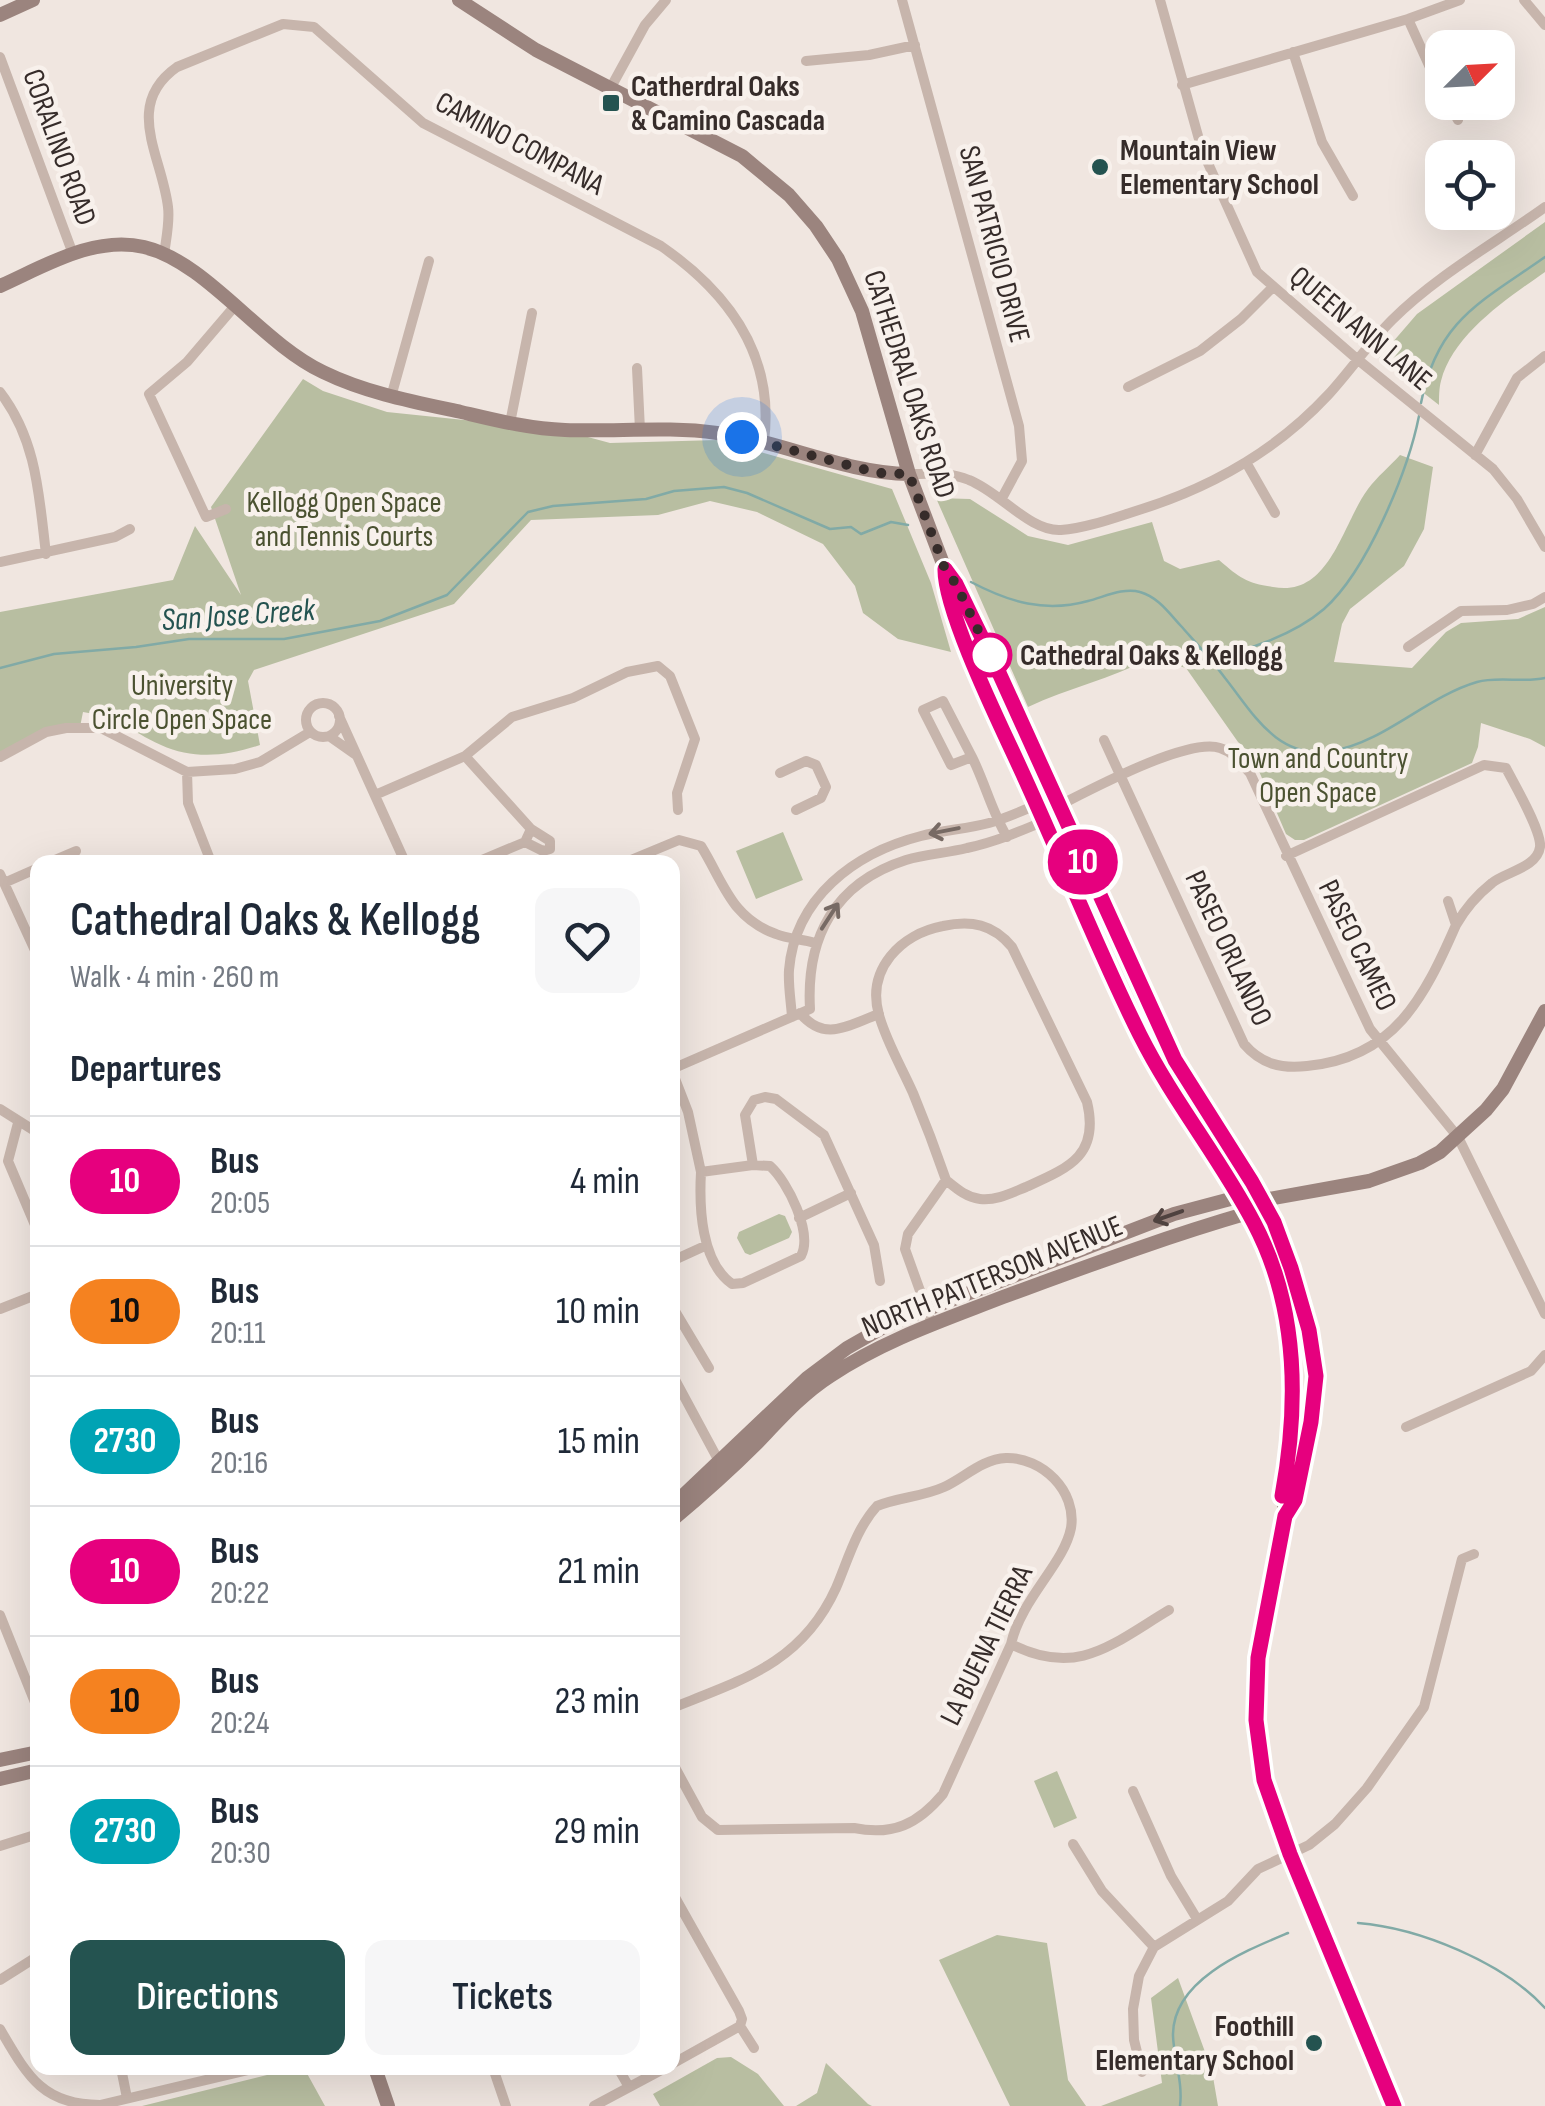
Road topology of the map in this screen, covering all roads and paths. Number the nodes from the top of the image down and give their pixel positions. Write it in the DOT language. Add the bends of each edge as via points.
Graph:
graph roads {
  1 [pos="33,0"];
  2 [pos="460,0"];
  3 [pos="666,0"];
  4 [pos="902,0"];
  5 [pos="1160,0"];
  6 [pos="1460,0"];
  7 [pos="1524,0"];
  8 [pos="0,15"];
  9 [pos="1408,19"];
  10 [pos="1545,25"];
  11 [pos="915,45"];
  12 [pos="1293,52"];
  13 [pos="1425,56"];
  14 [pos="0,58"];
  15 [pos="806,61"];
  16 [pos="1182,85"];
  17 [pos="610,88"];
  18 [pos="1354,196"];
  19 [pos="1545,206"];
  20 [pos="74,254"];
  21 [pos="164,255"];
  22 [pos="429,261"];
  23 [pos="0,286"];
  24 [pos="1272,288"];
  25 [pos="234,308"];
  26 [pos="532,313"];
  27 [pos="1545,356"];
  28 [pos="1358,360"];
  29 [pos="637,368"];
  30 [pos="1128,387"];
  31 [pos="0,392"];
  32 [pos="391,397"];
  33 [pos="510,423"];
  34 [pos="640,430"];
  35 [pos="764,441"];
  36 [pos="1474,455"];
  37 [pos="1247,464"];
  38 [pos="909,474"];
  39 [pos="1002,498"];
  40 [pos="226,508"];
  41 [pos="1275,513"];
  42 [pos="130,529"];
  43 [pos="1545,548"];
  44 [pos="46,554"];
  45 [pos="0,562"];
  46 [pos="945,569"];
  47 [pos="1545,597"];
  48 [pos="1408,647"];
  49 [pos="339,716"];
  50 [pos="310,732"];
  51 [pos="328,736"];
  52 [pos="1104,740"];
  53 [pos="357,755"];
  54 [pos="0,756"];
  55 [pos="464,756"];
  56 [pos="972,756"];
  57 [pos="187,772"];
  58 [pos="780,772"];
  59 [pos="1120,776"];
  60 [pos="375,796"];
  61 [pos="1037,804"];
  62 [pos="1058,806"];
  63 [pos="678,810"];
  64 [pos="796,810"];
  65 [pos="997,820"];
  66 [pos="1044,821"];
  67 [pos="531,829"];
  68 [pos="1007,837"];
  69 [pos="524,842"];
  70 [pos="76,851"];
  71 [pos="67,855"];
  72 [pos="208,855"];
  73 [pos="402,855"];
  74 [pos="493,855"];
  75 [pos="646,855"];
  76 [pos="1286,856"];
  77 [pos="30,870"];
  78 [pos="2,878"];
  79 [pos="1448,900"];
  80 [pos="1456,924"];
  81 [pos="796,938"];
  82 [pos="30,939"];
  83 [pos="815,943"];
  84 [pos="1545,1012"];
  85 [pos="801,1013"];
  86 [pos="878,1014"];
  87 [pos="1381,1042"];
  88 [pos="680,1066"];
  89 [pos="680,1091"];
  90 [pos="0,1109"];
  91 [pos="18,1123"];
  92 [pos="30,1130"];
  93 [pos="1458,1137"];
  94 [pos="753,1165"];
  95 [pos="701,1172"];
  96 [pos="946,1180"];
  97 [pos="851,1194"];
  98 [pos="1238,1196"];
  99 [pos="1262,1200"];
  100 [pos="30,1213"];
  101 [pos="1248,1213"];
  102 [pos="800,1218"];
  103 [pos="707,1245"];
  104 [pos="680,1257"];
  105 [pos="880,1281"];
  106 [pos="30,1297"];
  107 [pos="926,1308"];
  108 [pos="0,1309"];
  109 [pos="1545,1314"];
  110 [pos="680,1319"];
  111 [pos="932,1324"];
  112 [pos="1545,1355"];
  113 [pos="710,1368"];
  114 [pos="680,1389"];
  115 [pos="1406,1427"];
  116 [pos="723,1468"];
  117 [pos="680,1500"];
  118 [pos="680,1512"];
  119 [pos="1285,1516"];
  120 [pos="1474,1554"];
  121 [pos="1168,1610"];
  122 [pos="0,1615"];
  123 [pos="1011,1644"];
  124 [pos="30,1690"];
  125 [pos="680,1705"];
  126 [pos="30,1754"];
  127 [pos="0,1760"];
  128 [pos="30,1772"];
  129 [pos="680,1776"];
  130 [pos="0,1780"];
  131 [pos="1132,1791"];
  132 [pos="30,1837"];
  133 [pos="1073,1844"];
  134 [pos="0,1846"];
  135 [pos="1290,1854"];
  136 [pos="680,1906"];
  137 [pos="1197,1919"];
  138 [pos="1154,1946"];
  139 [pos="30,1961"];
  140 [pos="0,1980"];
  141 [pos="740,2026"];
  142 [pos="0,2029"];
  143 [pos="754,2048"];
  144 [pos="680,2060"];
  145 [pos="1142,2072"];
  146 [pos="122,2075"];
  147 [pos="211,2075"];
  148 [pos="377,2075"];
  149 [pos="495,2075"];
  150 [pos="622,2075"];
  151 [pos="652,2075"];
  152 [pos="629,2087"];
  153 [pos="127,2098"];
  154 [pos="388,2106"];
  155 [pos="506,2106"];
  156 [pos="594,2106"];
  157 [pos="1394,2106"];
  1 -- 8 [label="main road"];
  2 -- 17 [label="main road, CATHEDRAL OAKS ROAD" via="512,37"];
  3 -- 17 [label="street"];
  4 -- 11 [label="street, SAN PATRICIO DRIVE"];
  5 -- 16 [label="street, QUEEN ANN LANE"];
  6 -- 9 [label="street"];
  7 -- 10 [label="street"];
  9 -- 12 [label="street"];
  9 -- 13 [label="street"];
  11 -- 15 [label="street"];
  11 -- 39 [label="street, SAN PATRICIO DRIVE" via="1022,445 1016,477"];
  12 -- 16 [label="street"];
  12 -- 18 [label="street" via="1322,142"];
  14 -- 20 [label="street, CORALINO ROAD"];
  16 -- 24 [label="street, QUEEN ANN LANE" via="1233,224"];
  17 -- 38 [label="main road, CATHEDRAL OAKS ROAD" via="742,156 816,226 862,311"];
  19 -- 28 [label="street" via="1426,292"];
  20 -- 21 [label="main road" via="129,245"];
  20 -- 23 [label="main road"];
  21 -- 25 [label="main road"];
  21 -- 35 [label="street, CAMINO COMPANA" via="169,212 148,122 163,76 283,24 314,27 423,123 689,265 753,351 768,404"];
  22 -- 32 [label="street"];
  24 -- 28 [label="street, QUEEN ANN LANE"];
  24 -- 30 [label="street" via="1200,351"];
  25 -- 32 [label="main road" via="323,372"];
  25 -- 40 [label="street" via="149,394 206,517"];
  26 -- 33 [label="street"];
  27 -- 36 [label="street" via="1517,378"];
  28 -- 36 [label="street, QUEEN ANN LANE"];
  28 -- 37 [label="street" via="1293,429"];
  29 -- 34 [label="street"];
  31 -- 44 [label="street" via="35,468"];
  32 -- 33 [label="main road"];
  33 -- 34 [label="main road"];
  34 -- 35 [label="main road" via="687,429"];
  35 -- 38 [label="main road" via="878,473"];
  36 -- 43 [label="street, QUEEN ANN LANE" via="1517,500"];
  37 -- 39 [label="street" via="1175,498 1058,530 1036,525"];
  37 -- 41 [label="street"];
  38 -- 39 [label="street" via="967,479"];
  38 -- 46 [label="main road, CATHEDRAL OAKS ROAD"];
  42 -- 44 [label="street"];
  44 -- 45 [label="street"];
  46 -- 61 [label="main road, CATHEDRAL OAKS ROAD" via="944,586"];
  46 -- 62 [label="main road, CATHEDRAL OAKS ROAD"];
  47 -- 48 [label="street" via="1507,610 1461,611"];
  49 -- 50 [label="street" via="329,704 316,705 306,718"];
  49 -- 51 [label="street"];
  49 -- 53 [label="street"];
  50 -- 51 [label="street"];
  50 -- 57 [label="street" via="260,762"];
  51 -- 53 [label="street"];
  52 -- 59 [label="street, PASEO ORLANDO"];
  53 -- 60 [label="street"];
  54 -- 57 [label="street" via="46,732 101,728"];
  55 -- 60 [label="street"];
  55 -- 63 [label="street" via="512,717 658,666 670,676 695,739"];
  55 -- 67 [label="street"];
  56 -- 56 [label="street" via="951,766 923,710 943,701"];
  56 -- 65 [label="street"];
  57 -- 72 [label="street" via="188,802"];
  58 -- 64 [label="street" via="806,761 826,787 821,798"];
  59 -- 62 [label="street, PASEO CAMEO"];
  59 -- 76 [label="street, PASEO CAMEO" via="1170,755 1220,748 1250,773"];
  59 -- 87 [label="street, PASEO ORLANDO" via="1253,1054 1269,1064 1302,1067 1349,1058"];
  60 -- 73 [label="street"];
  61 -- 62 [label="street"];
  61 -- 65 [label="street"];
  61 -- 66 [label="main road, CATHEDRAL OAKS ROAD"];
  62 -- 66 [label="street"];
  62 -- 99 [label="main road, CATHEDRAL OAKS ROAD" via="1175,1060"];
  65 -- 68 [label="street"];
  65 -- 81 [label="street, one-way" via="898,842 862,859 822,890"];
  66 -- 68 [label="street"];
  66 -- 98 [label="main road, CATHEDRAL OAKS ROAD" via="1142,1040"];
  67 -- 69 [label="street"];
  67 -- 69 [label="street" via="545,835 550,849"];
  83 -- 68 [label="street, one-way" via="836,905 886,868"];
  69 -- 74 [label="street"];
  70 -- 71 [label="street"];
  75 -- 81 [label="street" via="679,840 701,846 731,904 751,922"];
  76 -- 80 [label="street" via="1484,765 1506,768 1540,848 1533,861 1494,881"];
  76 -- 87 [label="street, PASEO CAMEO"];
  77 -- 78 [label="street"];
  78 -- 82 [label="street"];
  79 -- 80 [label="street"];
  80 -- 87 [label="street" via="1404,1019"];
  81 -- 83 [label="street"];
  81 -- 85 [label="street" via="789,971"];
  83 -- 85 [label="street"];
  84 -- 93 [label="main road, NORTH PATTERSON AVENUE" via="1503,1089"];
  85 -- 86 [label="street" via="810,1025 834,1030"];
  85 -- 88 [label="street"];
  86 -- 96 [label="street"];
  86 -- 96 [label="street" via="883,966 902,942 947,925 989,927 1012,947 1087,1102 1089,1138 1060,1172 994,1199 967,1196"];
  87 -- 93 [label="street, PASEO CAMEO"];
  89 -- 95 [label="street"];
  90 -- 91 [label="street"];
  91 -- 92 [label="street"];
  91 -- 100 [label="street" via="8,1162"];
  93 -- 99 [label="main road, NORTH PATTERSON AVENUE" via="1395,1174"];
  93 -- 109 [label="street, PASEO CAMEO"];
  94 -- 95 [label="street"];
  94 -- 97 [label="street" via="745,1115 765,1096 824,1135"];
  94 -- 102 [label="street" via="779,1174"];
  95 -- 103 [label="street"];
  96 -- 107 [label="street" via="908,1234 905,1249"];
  97 -- 102 [label="street"];
  97 -- 105 [label="street" via="874,1245"];
  98 -- 99 [label="main road, NORTH PATTERSON AVENUE"];
  98 -- 101 [label="main road, CATHEDRAL OAKS ROAD"];
  98 -- 107 [label="main road, NORTH PATTERSON AVENUE, one-way"];
  99 -- 101 [label="main road, NORTH PATTERSON AVENUE"];
  99 -- 119 [label="main road, CATHEDRAL OAKS ROAD" via="1301,1298 1316,1376 1295,1500"];
  101 -- 111 [label="main road, NORTH PATTERSON AVENUE" via="1172,1234"];
  101 -- 119 [label="main road, CATHEDRAL OAKS ROAD" via="1282,1298 1293,1364"];
  102 -- 103 [label="street" via="807,1238 801,1256 743,1283 724,1278"];
  103 -- 104 [label="street"];
  106 -- 108 [label="street"];
  107 -- 111 [label="street"];
  107 -- 116 [label="main road, NORTH PATTERSON AVENUE" via="827,1362"];
  110 -- 113 [label="street"];
  111 -- 116 [label="main road, NORTH PATTERSON AVENUE" via="827,1378"];
  112 -- 115 [label="street" via="1531,1371"];
  114 -- 116 [label="street"];
  116 -- 117 [label="main road, NORTH PATTERSON AVENUE"];
  116 -- 118 [label="main road, NORTH PATTERSON AVENUE"];
  119 -- 135 [label="main road, CATHEDRAL OAKS ROAD" via="1258,1658 1256,1720 1264,1780"];
  120 -- 135 [label="street" via="1462,1559 1424,1707 1353,1806"];
  121 -- 123 [label="street" via="1080,1658 1049,1659"];
  122 -- 124 [label="street"];
  123 -- 125 [label="street, LA BUENA TIERRA" via="1066,1540 1071,1516 1058,1481 1032,1464 1003,1458 930,1492 877,1506 807,1634 763,1672"];
  123 -- 129 [label="street, LA BUENA TIERRA" via="943,1794 929,1811 898,1828 718,1830"];
  126 -- 127 [label="main road"];
  128 -- 130 [label="main road"];
  131 -- 137 [label="street"];
  132 -- 134 [label="street"];
  133 -- 138 [label="street" via="1102,1891"];
  135 -- 137 [label="street" via="1258,1869 1228,1901"];
  135 -- 157 [label="main road, CATHEDRAL OAKS ROAD"];
  136 -- 141 [label="street" via="739,2011"];
  137 -- 138 [label="street"];
  138 -- 145 [label="street" via="1138,1976 1133,2009"];
  139 -- 140 [label="street"];
  141 -- 143 [label="street"];
  141 -- 144 [label="street"];
  142 -- 153 [label="street" via="33,2080 52,2096 81,2105"];
  146 -- 153 [label="street"];
  147 -- 153 [label="street"];
  148 -- 154 [label="main road"];
  149 -- 155 [label="street"];
  150 -- 152 [label="street"];
  151 -- 152 [label="street"];
  152 -- 156 [label="street"];
}
